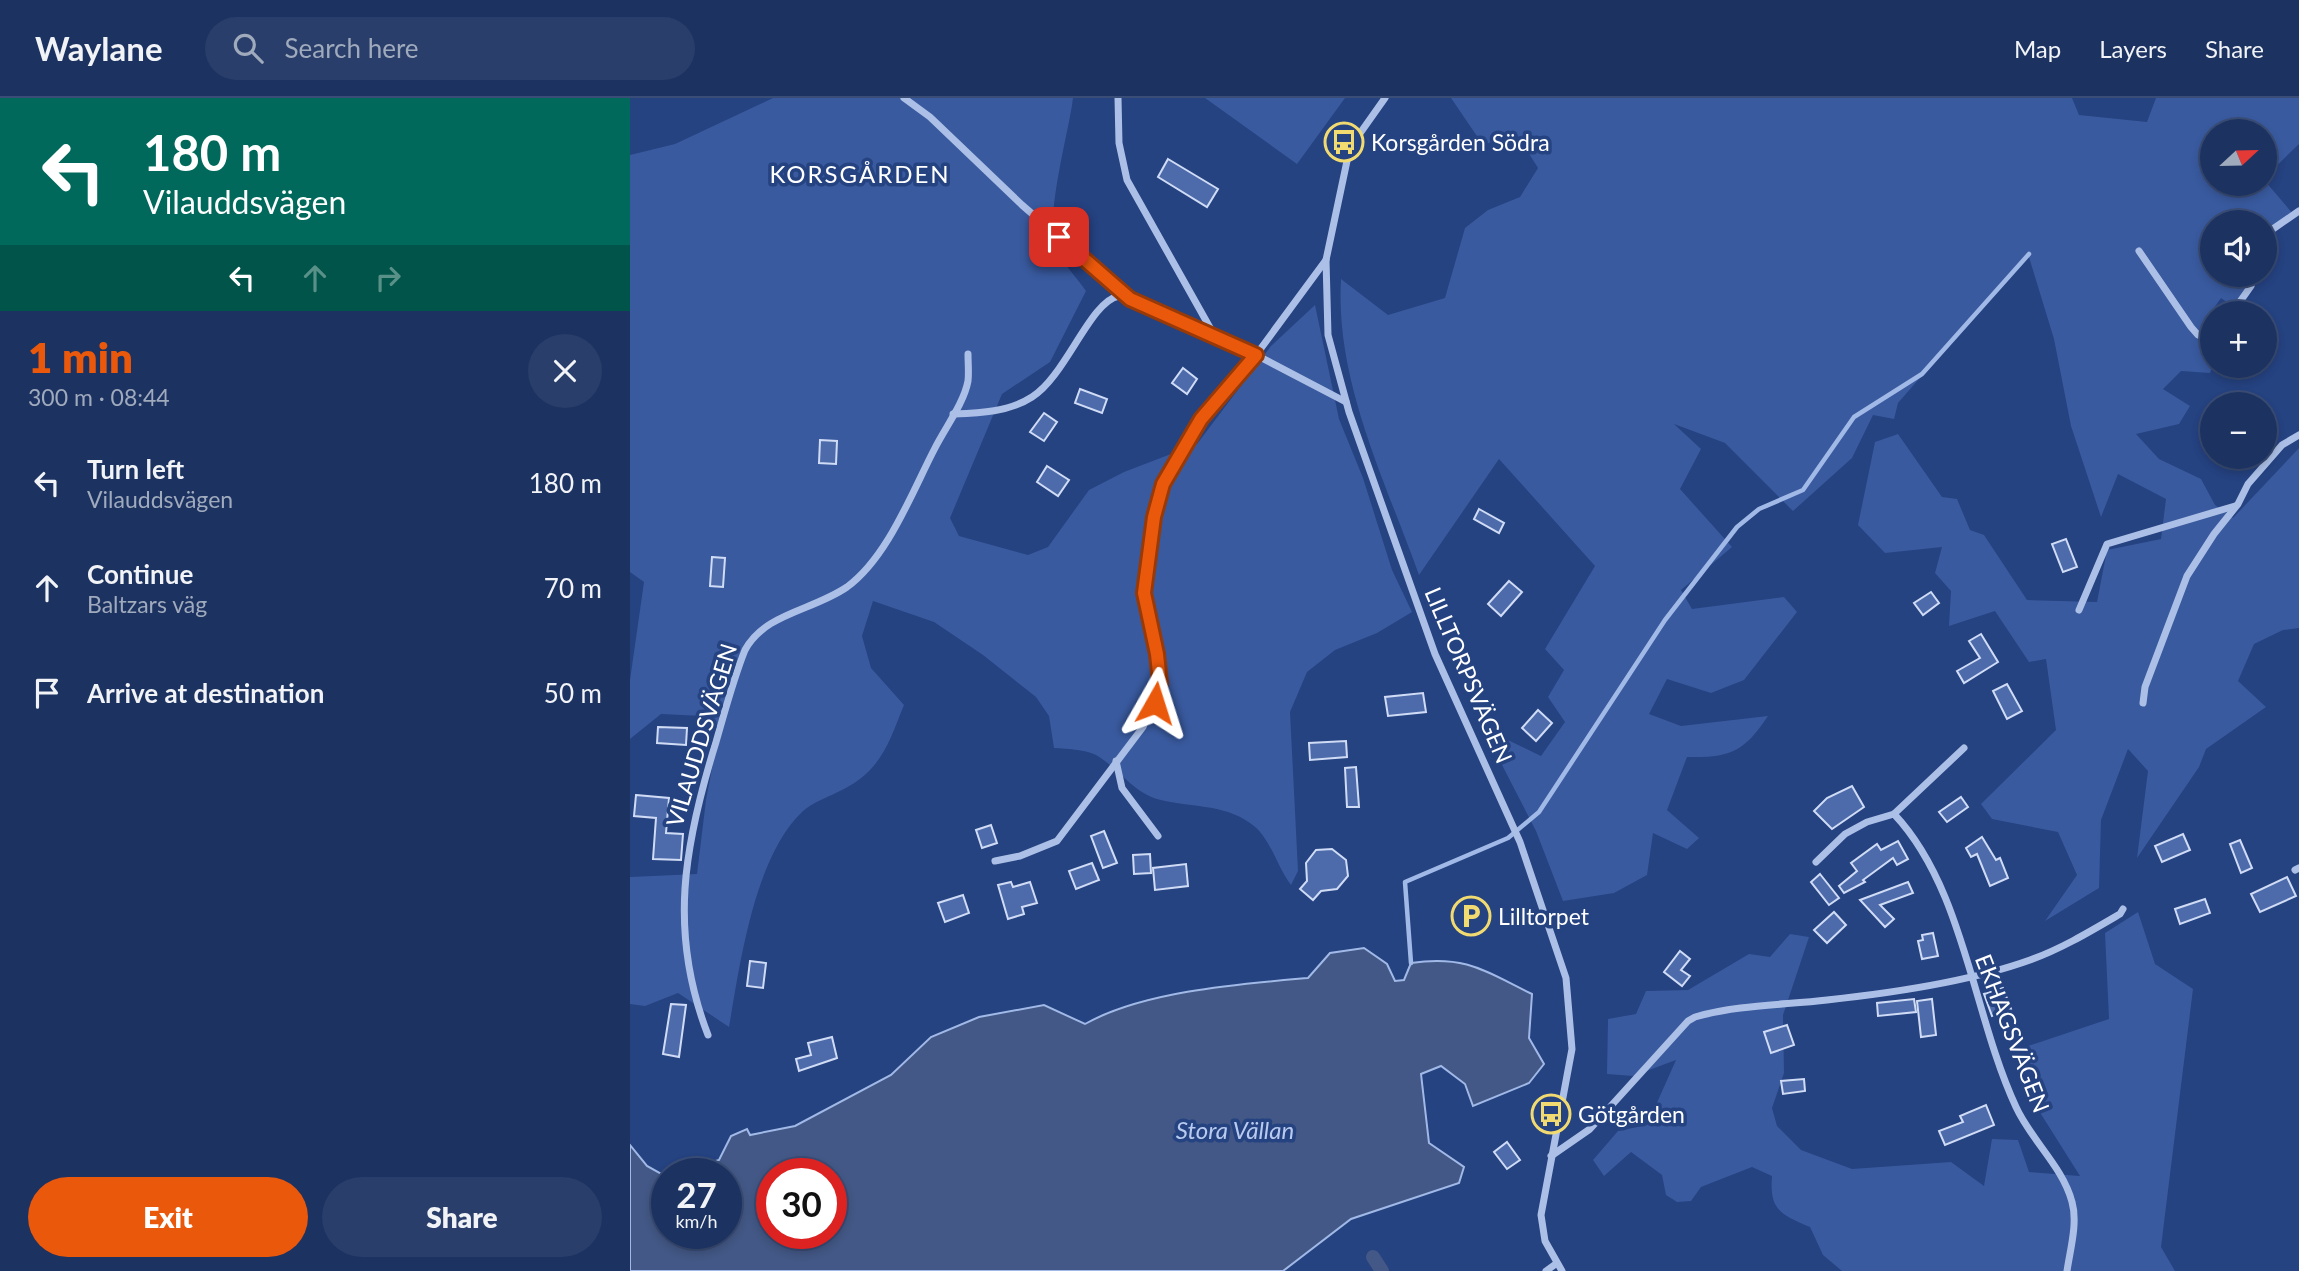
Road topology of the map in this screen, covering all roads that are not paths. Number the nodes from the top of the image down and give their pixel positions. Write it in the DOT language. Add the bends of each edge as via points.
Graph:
graph roads {
  1 [pos="904,98"];
  2 [pos="1118,98"];
  3 [pos="1385,98"];
  4 [pos="2299,211"];
  5 [pos="2277,226"];
  6 [pos="2139,251"];
  7 [pos="1326,260"];
  8 [pos="1130,299"];
  9 [pos="1214,334"];
  10 [pos="2200,335"];
  11 [pos="968,354"];
  12 [pos="1256,355"];
  13 [pos="1346,402"];
  14 [pos="953,414"];
  15 [pos="2299,435"];
  16 [pos="2238,505"];
  17 [pos="2079,610"];
  18 [pos="2143,703"];
  19 [pos="1964,748"];
  20 [pos="1116,761"];
  21 [pos="1894,814"];
  22 [pos="1158,836"];
  23 [pos="995,861"];
  24 [pos="1816,862"];
  25 [pos="2123,909"];
  26 [pos="1969,975"];
  27 [pos="708,1035"];
  28 [pos="1551,1156"];
  29 [pos="1557,1263"];
  30 [pos="1546,1271"];
  31 [pos="1562,1271"];
  32 [pos="2067,1271"];
  1 -- 8 [label="street"];
  2 -- 9 [label="street" via="1119,143 1127,180"];
  3 -- 7 [label="street, LILLTORPSVÄGEN" via="1346,161"];
  4 -- 5 [label="street"];
  6 -- 10 [label="street"];
  7 -- 12 [label="street"];
  7 -- 13 [label="street, LILLTORPSVÄGEN" via="1328,335"];
  8 -- 9 [label="street"];
  8 -- 14 [label="street" via="1112,298 1099,307 1059,373 1034,396 1007,408"];
  9 -- 12 [label="street"];
  11 -- 14 [label="street, VILAUDDSVÄGEN" via="968,382"];
  12 -- 13 [label="street"];
  12 -- 20 [label="street" via="1201,419 1163,484 1144,593 1157,654 1158,691 1143,727"];
  13 -- 28 [label="street, LILLTORPSVÄGEN" via="1435,654 1521,845 1566,978 1572,1049"];
  14 -- 27 [label="street, VILAUDDSVÄGEN" via="900,518 859,575 815,606 760,628 742,657 695,808 685,874 684,942 694,997"];
  15 -- 16 [label="street" via="2283,445 2248,484"];
  16 -- 17 [label="street" via="2107,544"];
  16 -- 18 [label="street" via="2187,576"];
  19 -- 21 [label="street"];
  20 -- 22 [label="street" via="1122,788"];
  20 -- 23 [label="street" via="1057,841"];
  21 -- 24 [label="street" via="1845,834"];
  21 -- 26 [label="street, EKHAGSVÄGEN" via="1944,894"];
  25 -- 26 [label="street" via="2032,960"];
  26 -- 28 [label="street" via="1915,988 1695,1017 1590,1129"];
  26 -- 32 [label="street, EKHAGSVÄGEN" via="2017,1110 2073,1204"];
  28 -- 29 [label="street, LILLTORPSVÄGEN" via="1541,1215 1545,1241"];
  29 -- 30 [label="street"];
  29 -- 31 [label="street, LILLTORPSVÄGEN"];
}
